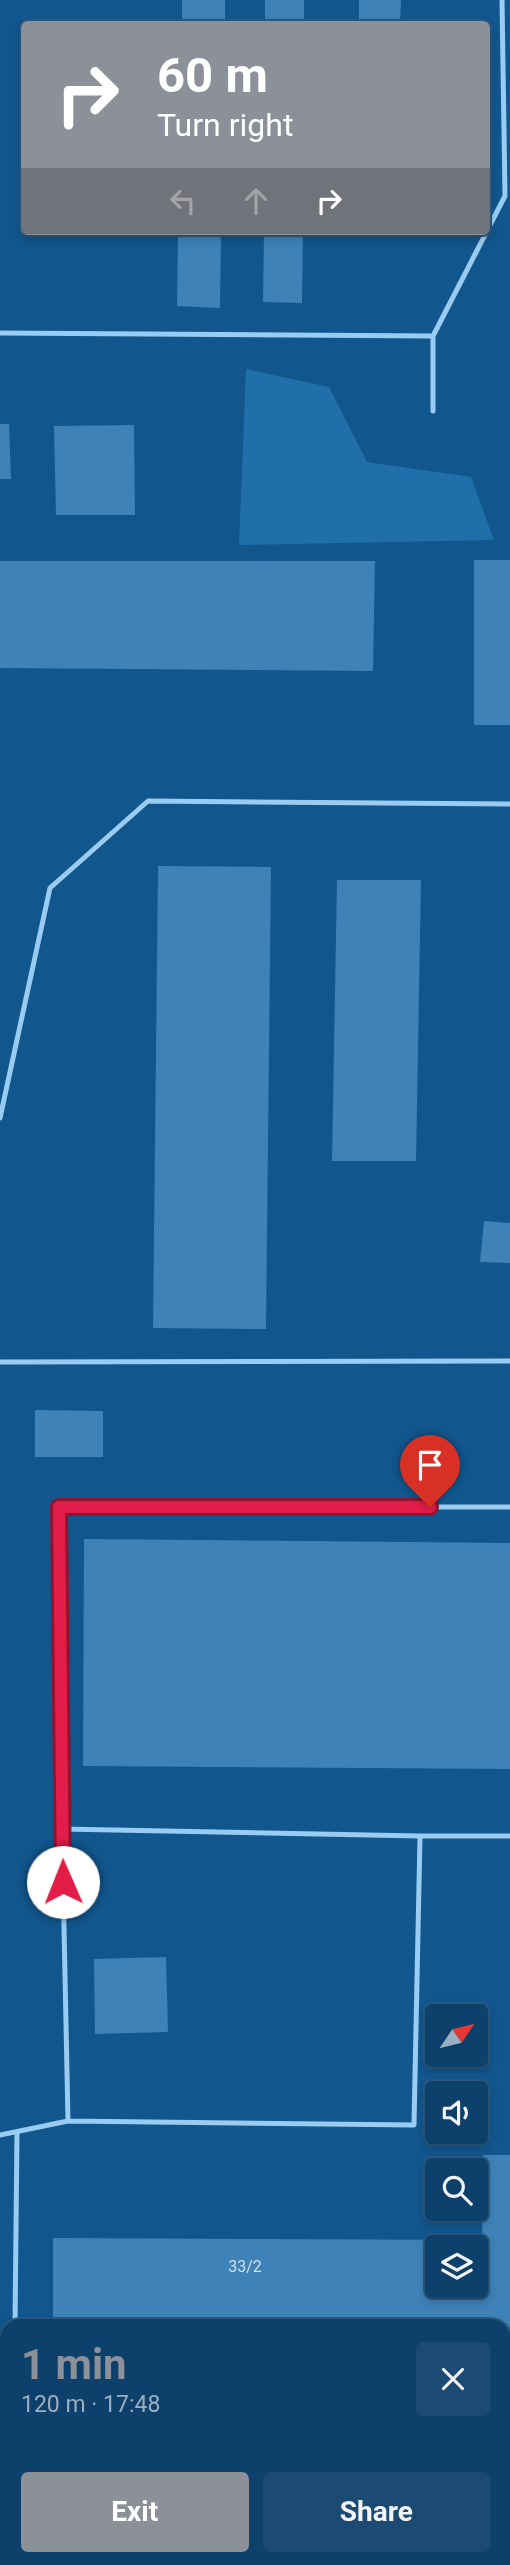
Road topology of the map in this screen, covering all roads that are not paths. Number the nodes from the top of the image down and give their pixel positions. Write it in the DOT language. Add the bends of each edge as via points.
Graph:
graph roads {
  1 [pos="502,0"];
  2 [pos="490,225"];
  3 [pos="485,235"];
  4 [pos="0,332"];
  5 [pos="433,336"];
  6 [pos="433,411"];
  7 [pos="510,804"];
  8 [pos="0,1118"];
  9 [pos="510,1361"];
  10 [pos="0,1362"];
  11 [pos="510,1507"];
  12 [pos="62,1829"];
  13 [pos="420,1836"];
  14 [pos="510,1836"];
  15 [pos="68,2121"];
  16 [pos="17,2132"];
  17 [pos="0,2135"];
  18 [pos="15,2319"];
  1 -- 2 [label="lane" via="505,196"];
  3 -- 5 [label="lane"];
  4 -- 5 [label="lane"];
  5 -- 6 [label="lane"];
  7 -- 8 [label="lane" via="148,801 50,888"];
  9 -- 10 [label="lane"];
  11 -- 12 [label="lane" via="59,1507"];
  12 -- 13 [label="lane"];
  12 -- 15 [label="lane"];
  13 -- 14 [label="lane"];
  13 -- 15 [label="lane" via="414,2125"];
  15 -- 16 [label="lane"];
  16 -- 17 [label="lane"];
  16 -- 18 [label="lane"];
}
